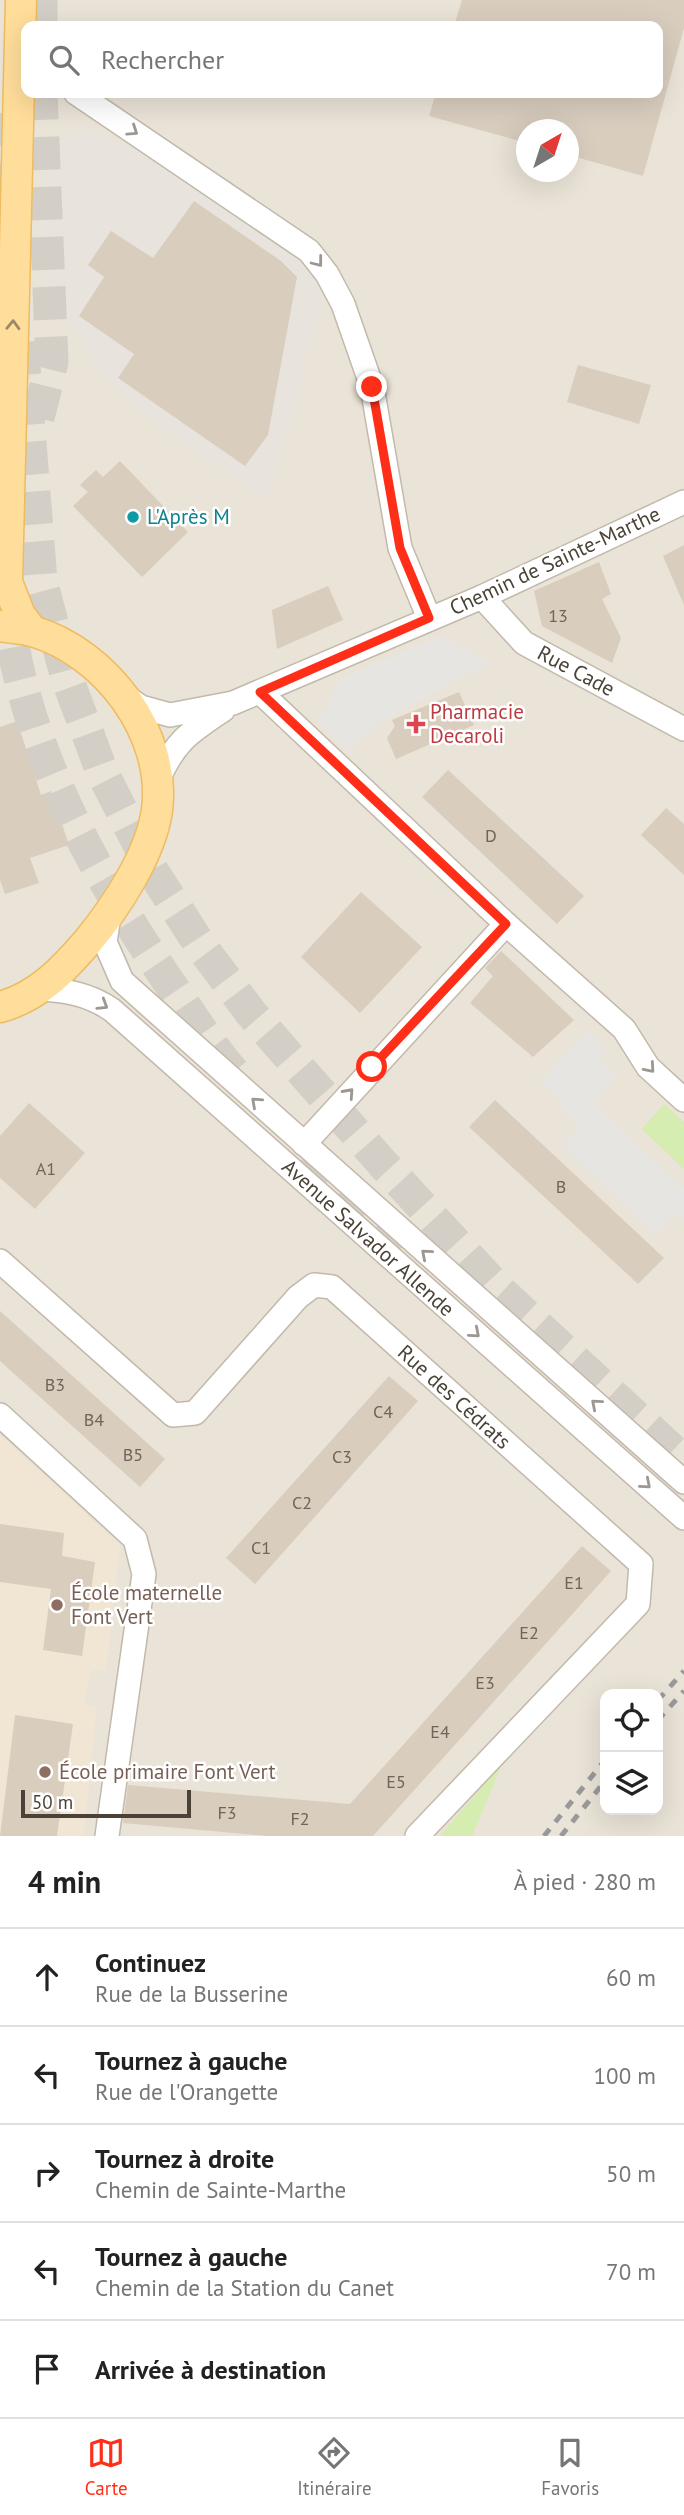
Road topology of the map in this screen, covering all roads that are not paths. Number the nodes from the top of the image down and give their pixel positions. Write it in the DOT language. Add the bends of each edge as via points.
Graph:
graph roads {
  1 [pos="21,0"];
  2 [pos="15,78"];
  3 [pos="83,98"];
  4 [pos="684,502"];
  5 [pos="482,597"];
  6 [pos="429,618"];
  7 [pos="0,626"];
  8 [pos="32,631"];
  9 [pos="260,692"];
  10 [pos="125,697"];
  11 [pos="233,703"];
  12 [pos="684,729"];
  13 [pos="158,780"];
  14 [pos="109,916"];
  15 [pos="506,924"];
  16 [pos="38,989"];
  17 [pos="0,1007"];
  18 [pos="684,1100"];
  19 [pos="304,1144"];
  20 [pos="0,1261"];
  21 [pos="0,1415"];
  22 [pos="684,1482"];
  23 [pos="684,1518"];
  24 [pos="107,1836"];
  25 [pos="416,1836"];
  1 -- 2 [label="main road"];
  8 -- 2 [label="main road, one-way" via="7,582"];
  3 -- 6 [label="street, one-way" via="309,251 327,274 343,304 372,387 400,548"];
  4 -- 5 [label="street, Chemin de Sainte-Marthe"];
  5 -- 6 [label="street, Chemin de Sainte-Marthe"];
  5 -- 12 [label="street, Rue Cade" via="524,643"];
  6 -- 9 [label="street, Chemin de Sainte-Marthe"];
  7 -- 8 [label="main road"];
  8 -- 10 [label="main road" via="66,647"];
  9 -- 11 [label="street, Chemin de Sainte-Marthe"];
  9 -- 15 [label="street"];
  10 -- 11 [label="street, Chemin de Sainte-Marthe" via="170,715"];
  10 -- 13 [label="main road" via="146,734"];
  11 -- 13 [label="street, Chemin de Sainte-Marthe" via="179,742"];
  13 -- 14 [label="main road" via="149,840"];
  14 -- 16 [label="main road" via="61,973"];
  19 -- 14 [label="street, Avenue Salvador Allende, one-way" via="122,981 105,942"];
  15 -- 18 [label="street, one-way" via="624,1030 648,1067"];
  19 -- 15 [label="street, one-way"];
  16 -- 17 [label="main road"];
  16 -- 23 [label="street, Avenue Salvador Allende, one-way" via="71,992 111,1010"];
  22 -- 19 [label="street, Avenue Salvador Allende, one-way"];
  20 -- 25 [label="street, Rue des Cédrats" via="173,1415 195,1413 298,1297 314,1285 332,1287 641,1564 638,1604"];
  21 -- 24 [label="street" via="135,1539 144,1574"];
}
